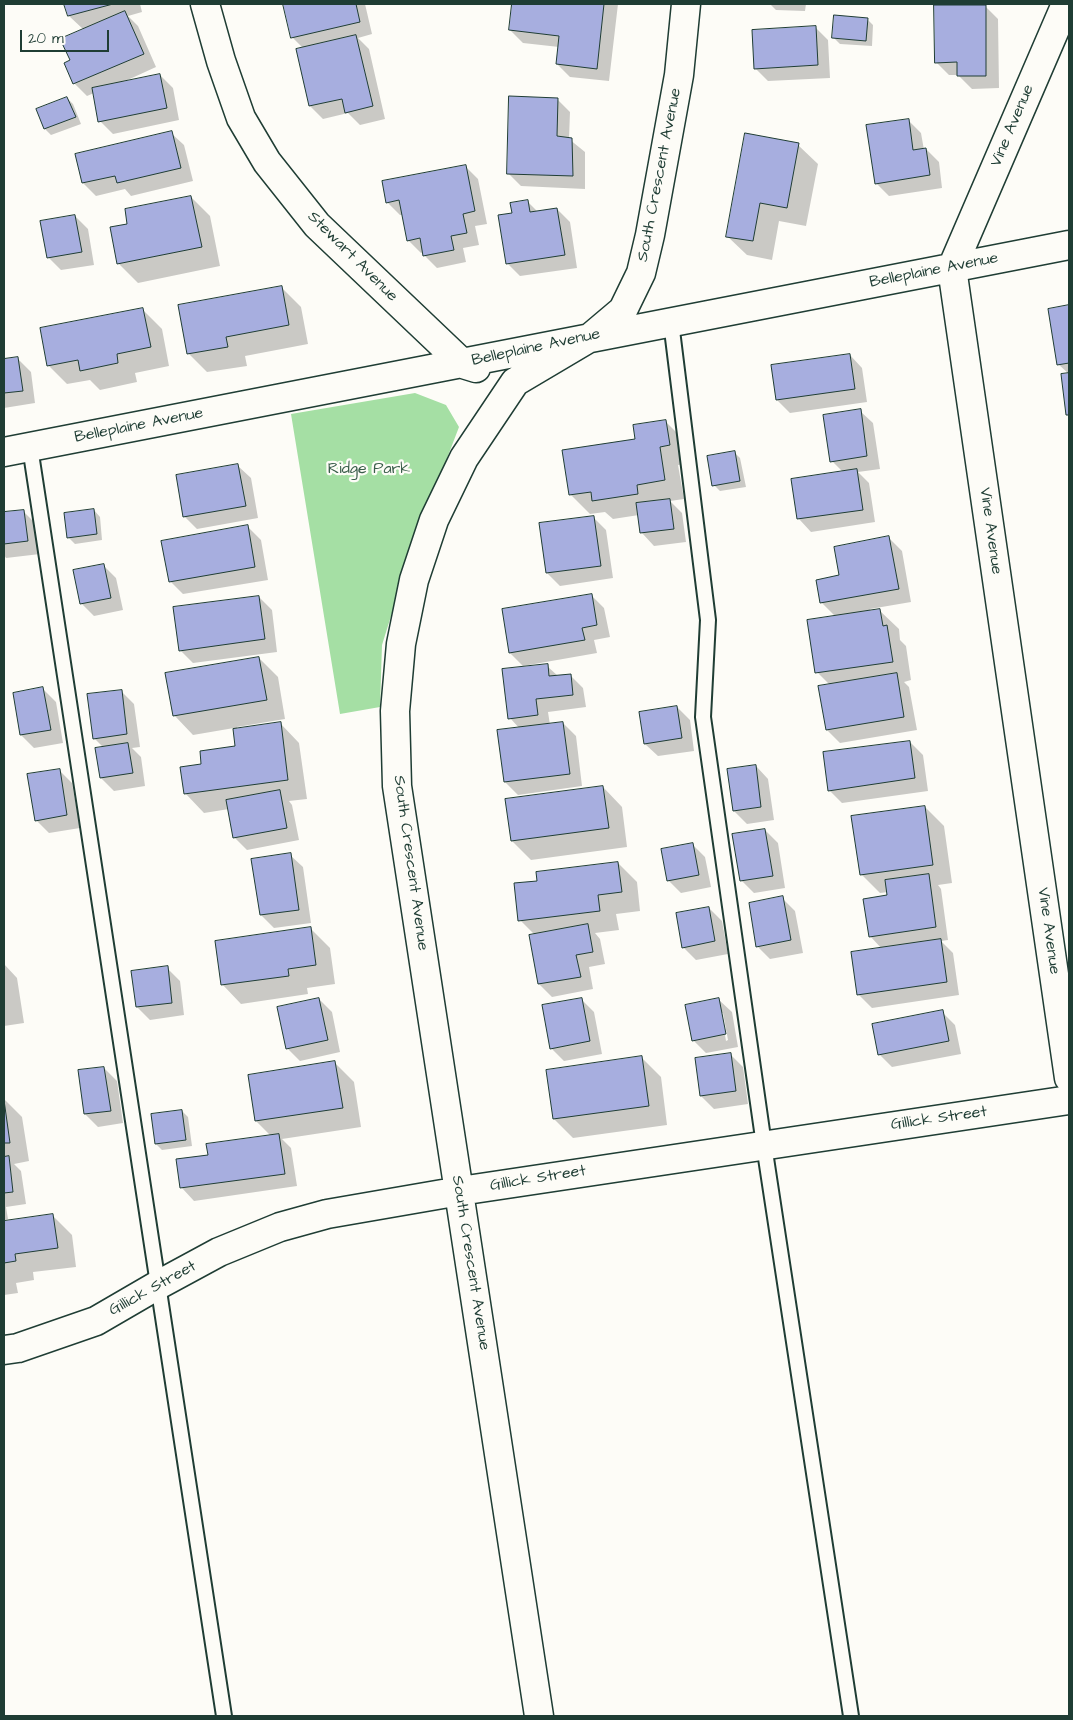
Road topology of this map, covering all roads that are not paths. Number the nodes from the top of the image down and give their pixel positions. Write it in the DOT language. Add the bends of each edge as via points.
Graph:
graph roads {
  1 [pos="205,4"];
  2 [pos="686,4"];
  3 [pos="1066,4"];
  4 [pos="1069,245"];
  5 [pos="952,268"];
  6 [pos="671,322"];
  7 [pos="591,337"];
  8 [pos="463,364"];
  9 [pos="514,382"];
  10 [pos="30,447"];
  11 [pos="4,452"];
  12 [pos="1062,981"];
  13 [pos="1069,1078"];
  14 [pos="1069,1100"];
  15 [pos="764,1145"];
  16 [pos="460,1191"];
  17 [pos="158,1285"];
  18 [pos="4,1350"];
  19 [pos="224,1716"];
  20 [pos="539,1716"];
  21 [pos="851,1716"];
  1 -- 8 [label="street, Stewart Avenue" via="241,118 267,162 317,225"];
  2 -- 7 [label="street, South Crescent Avenue" via="680,75 641,273 623,310"];
  3 -- 5 [label="street, Vine Avenue"];
  4 -- 5 [label="street, Belleplaine Avenue"];
  5 -- 6 [label="street, Belleplaine Avenue"];
  5 -- 12 [label="street, Vine Avenue"];
  6 -- 7 [label="street, Belleplaine Avenue"];
  6 -- 15 [label="lane" via="708,620 704,717"];
  7 -- 8 [label="street, Belleplaine Avenue"];
  7 -- 9 [label="street, South Crescent Avenue"];
  8 -- 9 [label="street, Stewart Avenue"];
  8 -- 10 [label="street, Belleplaine Avenue"];
  9 -- 16 [label="street, South Crescent Avenue" via="464,458 434,520 414,580 401,644 395,711 397,786"];
  10 -- 11 [label="street, Belleplaine Avenue"];
  10 -- 17 [label="lane"];
  12 -- 13 [label="street, Vine Avenue"];
  14 -- 15 [label="street, Gillick Street"];
  15 -- 16 [label="street, Gillick Street"];
  15 -- 21 [label="lane"];
  16 -- 17 [label="street, Gillick Street" via="327,1214 280,1227 219,1252"];
  16 -- 20 [label="street, South Crescent Avenue"];
  17 -- 18 [label="street, Gillick Street" via="96,1321"];
  17 -- 19 [label="lane"];
}
